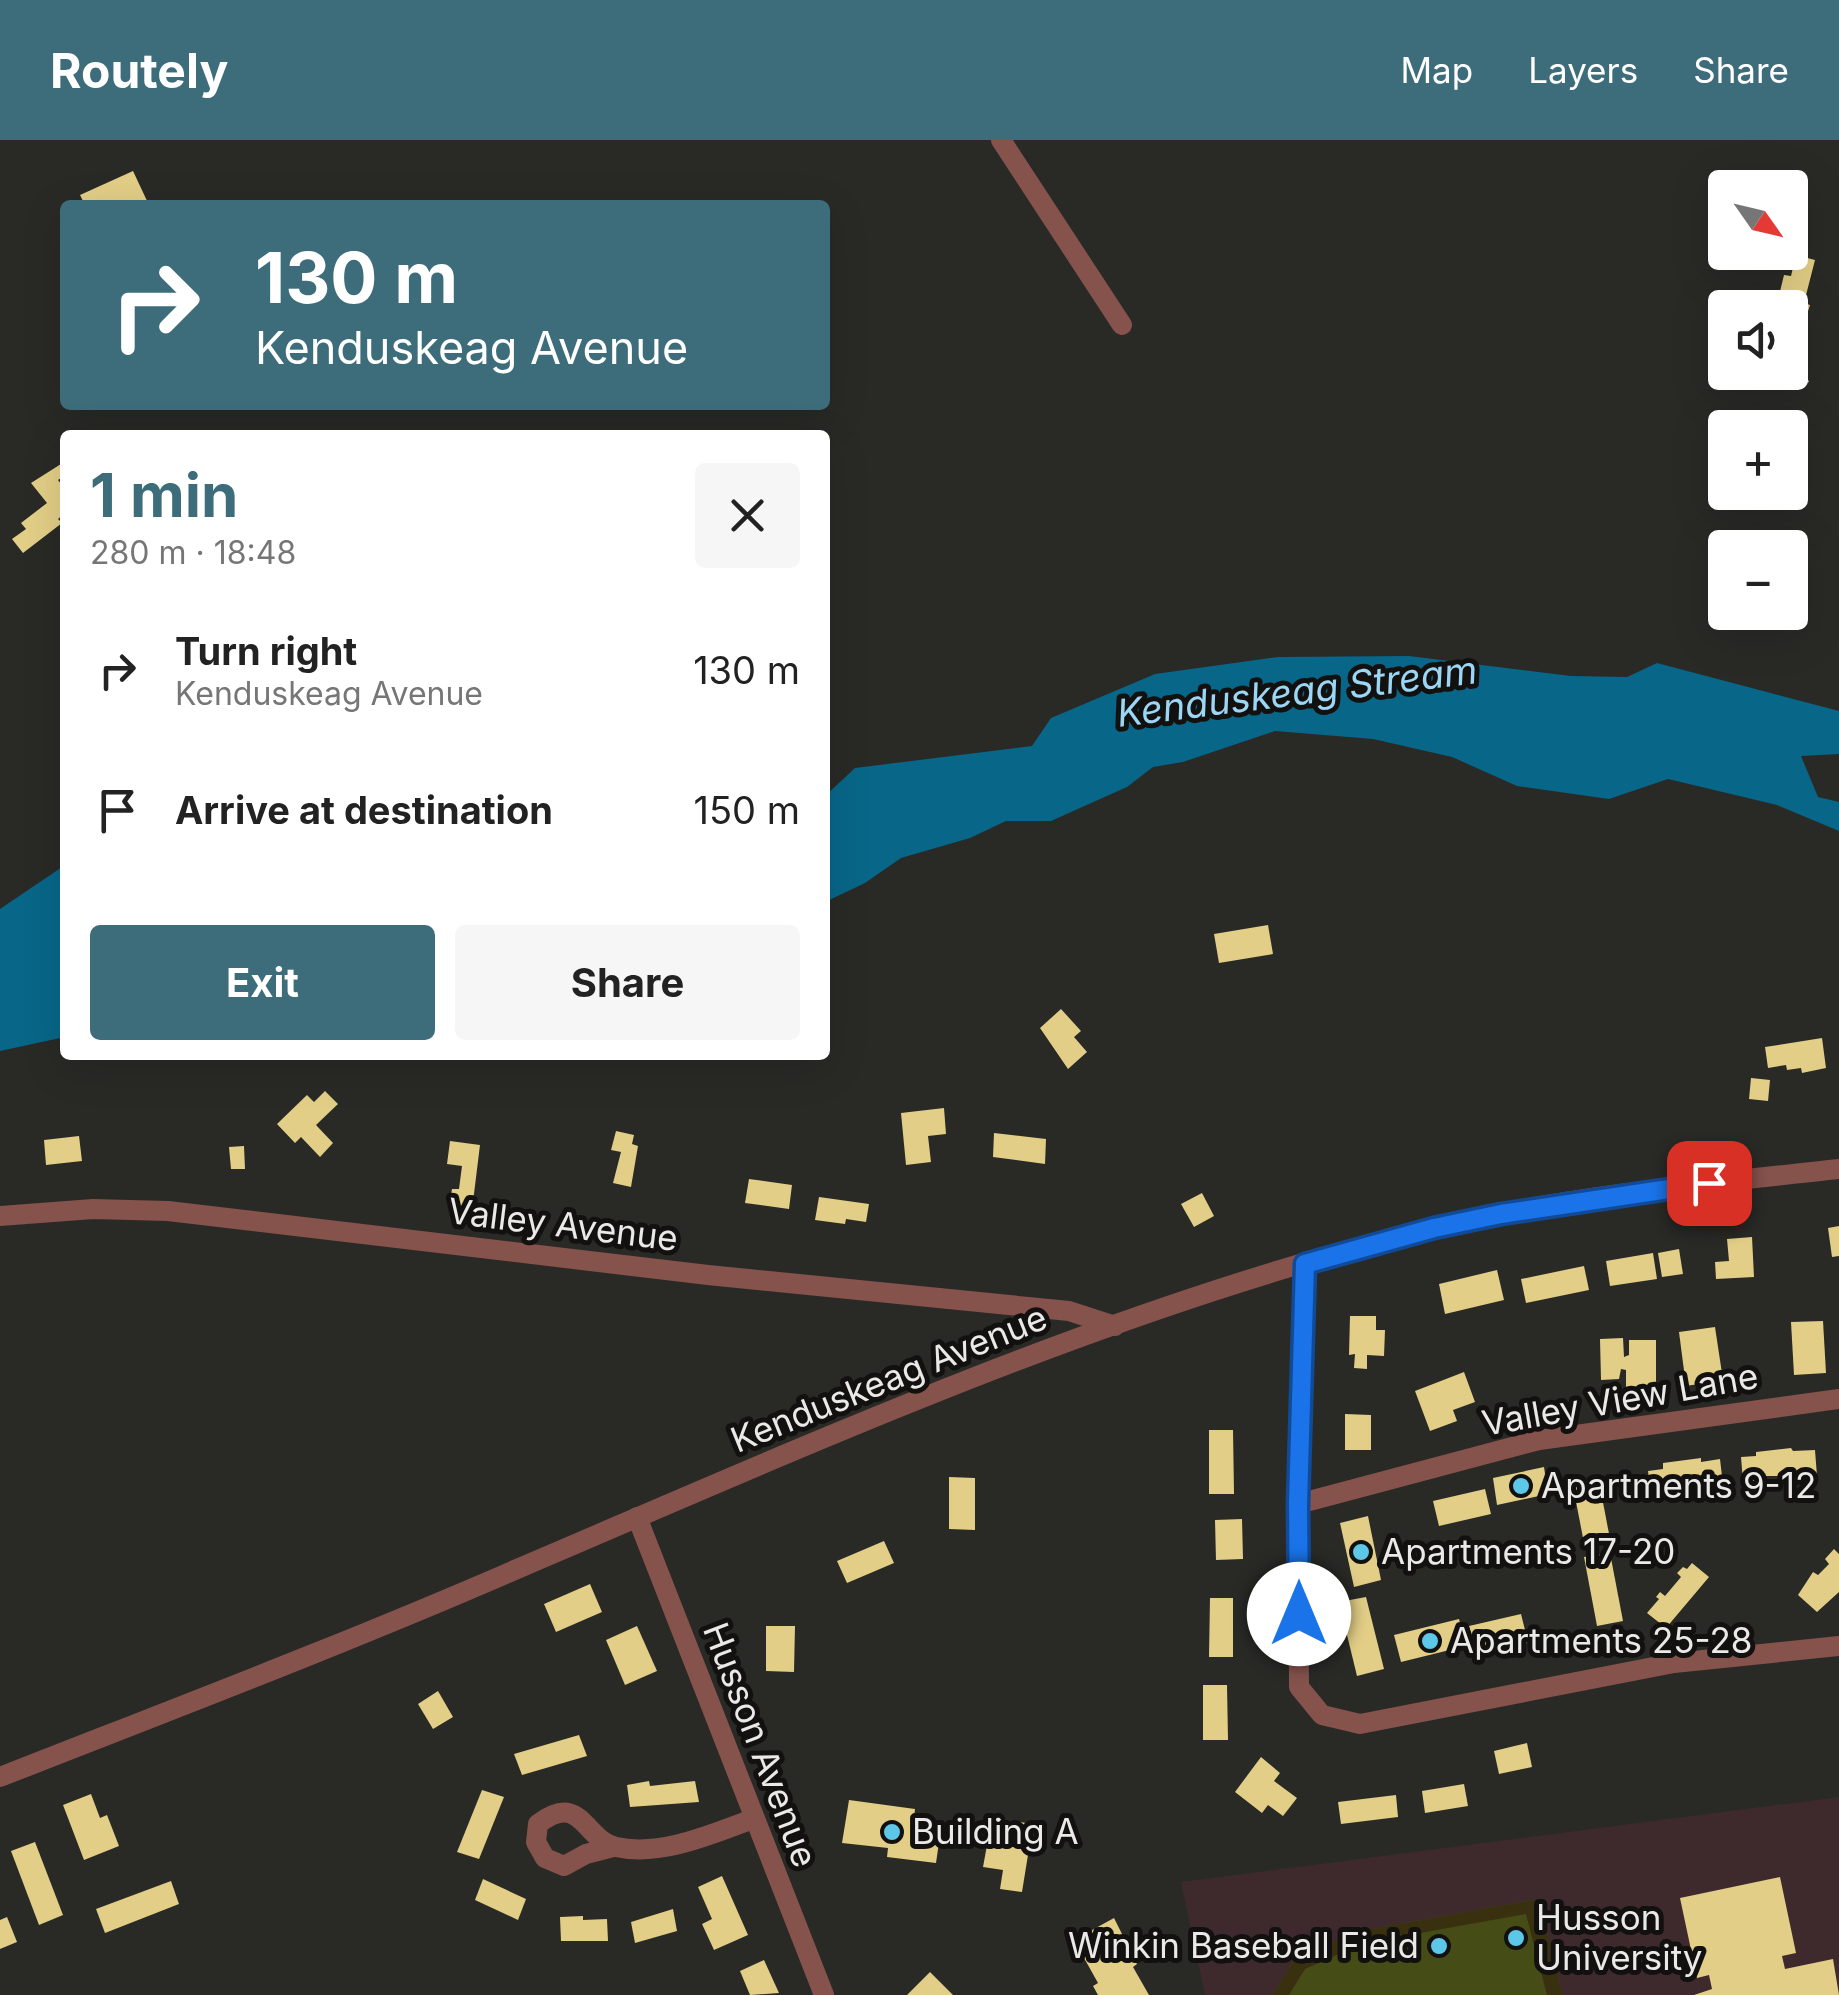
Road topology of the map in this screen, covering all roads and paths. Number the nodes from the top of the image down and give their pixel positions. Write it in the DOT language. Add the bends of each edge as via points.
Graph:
graph roads {
  1 [pos="1001,140"];
  2 [pos="1122,324"];
  3 [pos="1839,1170"];
  4 [pos="0,1216"];
  5 [pos="1305,1264"];
  6 [pos="1115,1326"];
  7 [pos="1839,1399"];
  8 [pos="1298,1504"];
  9 [pos="637,1518"];
  10 [pos="1839,1646"];
  11 [pos="0,1777"];
  12 [pos="752,1819"];
  13 [pos="613,1847"];
  14 [pos="824,1995"];
  1 -- 2 [label="street"];
  3 -- 5 [label="street, Kenduskeag Avenue" via="1543,1206"];
  4 -- 6 [label="street, Valley Avenue" via="168,1212 1069,1311"];
  5 -- 6 [label="street, Kenduskeag Avenue"];
  5 -- 8 [label="street"];
  6 -- 9 [label="street, Kenduskeag Avenue"];
  7 -- 8 [label="street, Valley View Lane" via="1539,1440"];
  8 -- 10 [label="street" via="1300,1687 1322,1714 1360,1724 1674,1663"];
  9 -- 11 [label="street, Kenduskeag Avenue"];
  9 -- 12 [label="street, Husson Avenue"];
  12 -- 13 [label="street" via="653,1848"];
  12 -- 14 [label="street, Husson Avenue"];
}
